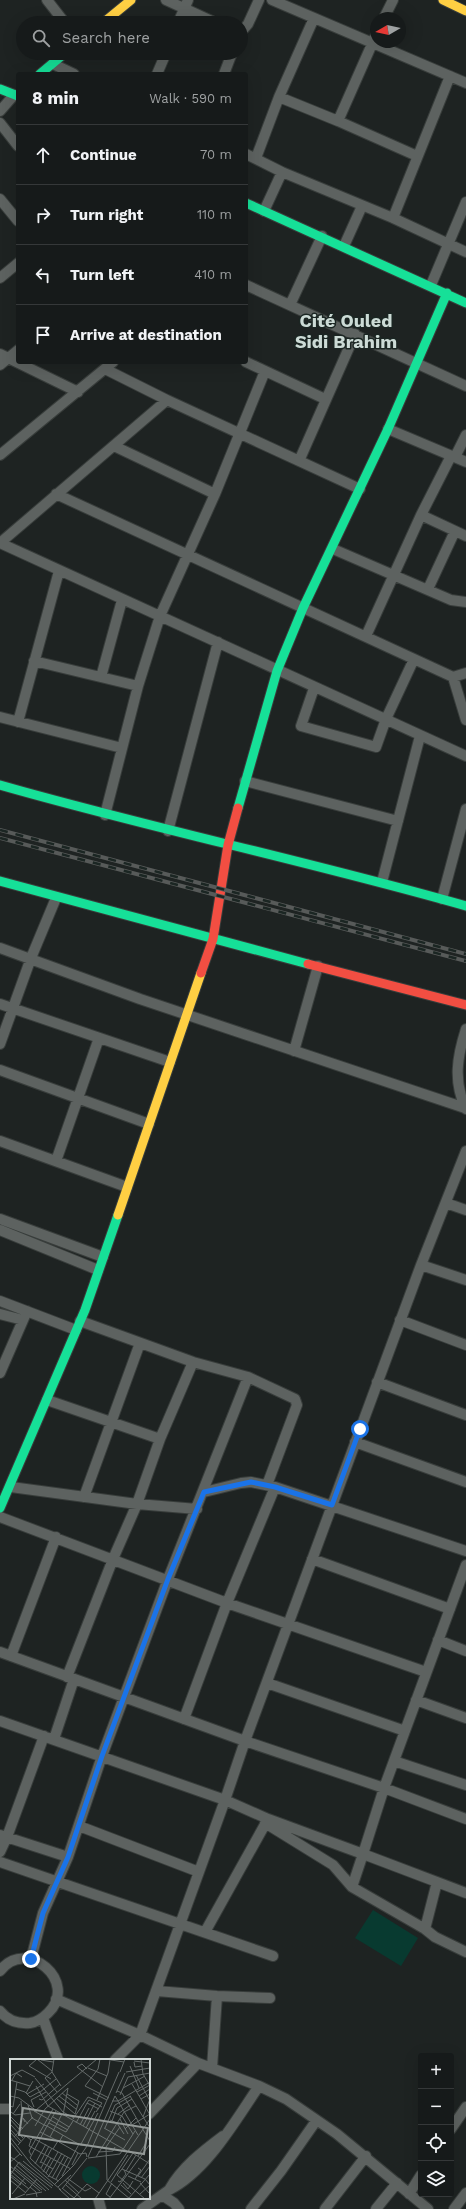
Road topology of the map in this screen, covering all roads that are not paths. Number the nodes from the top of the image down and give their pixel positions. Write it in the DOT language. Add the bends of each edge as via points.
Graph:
graph roads {
  1 [pos="47,0"];
  2 [pos="131,0"];
  3 [pos="166,0"];
  4 [pos="258,0"];
  5 [pos="272,0"];
  6 [pos="393,0"];
  7 [pos="443,0"];
  8 [pos="186,5"];
  9 [pos="466,11"];
  10 [pos="387,12"];
  11 [pos="60,16"];
  12 [pos="112,16"];
  13 [pos="181,16"];
  14 [pos="204,16"];
  15 [pos="314,18"];
  16 [pos="248,24"];
  17 [pos="370,38"];
  18 [pos="370,48"];
  19 [pos="392,48"];
  20 [pos="57,60"];
  21 [pos="163,60"];
  22 [pos="229,60"];
  23 [pos="53,64"];
  24 [pos="43,72"];
  25 [pos="70,72"];
  26 [pos="158,72"];
  27 [pos="225,72"];
  28 [pos="450,76"];
  29 [pos="466,83"];
  30 [pos="0,89"];
  31 [pos="16,94"];
  32 [pos="16,95"];
  33 [pos="279,97"];
  34 [pos="0,111"];
  35 [pos="338,121"];
  36 [pos="0,123"];
  37 [pos="16,143"];
  38 [pos="248,155"];
  39 [pos="417,156"];
  40 [pos="256,158"];
  41 [pos="282,172"];
  42 [pos="0,199"];
  43 [pos="466,202"];
  44 [pos="248,204"];
  45 [pos="362,206"];
  46 [pos="264,211"];
  47 [pos="393,218"];
  48 [pos="16,219"];
  49 [pos="322,236"];
  50 [pos="448,244"];
  51 [pos="344,246"];
  52 [pos="466,252"];
  53 [pos="16,265"];
  54 [pos="0,278"];
  55 [pos="431,285"];
  56 [pos="248,286"];
  57 [pos="447,293"];
  58 [pos="466,303"];
  59 [pos="290,305"];
  60 [pos="355,334"];
  61 [pos="16,351"];
  62 [pos="4,356"];
  63 [pos="16,362"];
  64 [pos="248,363"];
  65 [pos="417,363"];
  66 [pos="20,364"];
  67 [pos="111,364"];
  68 [pos="0,365"];
  69 [pos="105,369"];
  70 [pos="265,370"];
  71 [pos="466,386"];
  72 [pos="78,392"];
  73 [pos="325,399"];
  74 [pos="167,400"];
  75 [pos="388,429"];
  76 [pos="240,433"];
  77 [pos="466,435"];
  78 [pos="114,446"];
  79 [pos="0,456"];
  80 [pos="453,457"];
  81 [pos="299,461"];
  82 [pos="466,462"];
  83 [pos="360,489"];
  84 [pos="56,494"];
  85 [pos="215,494"];
  86 [pos="421,516"];
  87 [pos="455,531"];
  88 [pos="466,536"];
  89 [pos="0,543"];
  90 [pos="333,549"];
  91 [pos="188,555"];
  92 [pos="58,571"];
  93 [pos="394,574"];
  94 [pos="428,589"];
  95 [pos="122,600"];
  96 [pos="466,602"];
  97 [pos="303,608"];
  98 [pos="160,616"];
  99 [pos="366,636"];
  100 [pos="218,642"];
  101 [pos="34,660"];
  102 [pos="414,660"];
  103 [pos="277,671"];
  104 [pos="466,673"];
  105 [pos="101,677"];
  106 [pos="453,677"];
  107 [pos="138,686"];
  108 [pos="314,688"];
  109 [pos="0,717"];
  110 [pos="386,719"];
  111 [pos="466,720"];
  112 [pos="18,722"];
  113 [pos="420,736"];
  114 [pos="122,748"];
  115 [pos="466,756"];
  116 [pos="245,781"];
  117 [pos="0,785"];
  118 [pos="466,809"];
  119 [pos="105,815"];
  120 [pos="398,821"];
  121 [pos="168,831"];
  122 [pos="228,845"];
  123 [pos="0,881"];
  124 [pos="382,882"];
  125 [pos="56,898"];
  126 [pos="442,899"];
  127 [pos="466,906"];
  128 [pos="213,939"];
  129 [pos="0,948"];
  130 [pos="31,958"];
  131 [pos="318,966"];
  132 [pos="0,1004"];
  133 [pos="466,1005"];
  134 [pos="13,1008"];
  135 [pos="186,1014"];
  136 [pos="466,1029"];
  137 [pos="99,1038"];
  138 [pos="0,1044"];
  139 [pos="294,1051"];
  140 [pos="170,1062"];
  141 [pos="0,1070"];
  142 [pos="77,1098"];
  143 [pos="466,1109"];
  144 [pos="149,1124"];
  145 [pos="0,1142"];
  146 [pos="466,1151"];
  147 [pos="56,1161"];
  148 [pos="127,1187"];
  149 [pos="446,1203"];
  150 [pos="466,1210"];
  151 [pos="0,1219"];
  152 [pos="0,1230"];
  153 [pos="31,1231"];
  154 [pos="27,1241"];
  155 [pos="103,1257"];
  156 [pos="421,1265"];
  157 [pos="98,1270"];
  158 [pos="466,1280"];
  159 [pos="0,1301"];
  160 [pos="0,1314"];
  161 [pos="25,1316"];
  162 [pos="400,1320"];
  163 [pos="78,1326"];
  164 [pos="140,1343"];
  165 [pos="466,1345"];
  166 [pos="193,1362"];
  167 [pos="0,1373"];
  168 [pos="248,1377"];
  169 [pos="377,1382"];
  170 [pos="47,1400"];
  171 [pos="466,1415"];
  172 [pos="112,1421"];
  173 [pos="160,1439"];
  174 [pos="355,1442"];
  175 [pos="466,1482"];
  176 [pos="271,1486"];
  177 [pos="204,1492"];
  178 [pos="6,1493"];
  179 [pos="84,1497"];
  180 [pos="137,1504"];
  181 [pos="332,1505"];
  182 [pos="0,1508"];
  183 [pos="197,1509"];
  184 [pos="0,1517"];
  185 [pos="56,1537"];
  186 [pos="466,1550"];
  187 [pos="113,1558"];
  188 [pos="312,1559"];
  189 [pos="466,1565"];
  190 [pos="168,1579"];
  191 [pos="227,1603"];
  192 [pos="450,1609"];
  193 [pos="288,1623"];
  194 [pos="438,1640"];
  195 [pos="466,1651"];
  196 [pos="0,1652"];
  197 [pos="11,1656"];
  198 [pos="426,1672"];
  199 [pos="71,1678"];
  200 [pos="267,1683"];
  201 [pos="125,1698"];
  202 [pos="416,1700"];
  203 [pos="466,1718"];
  204 [pos="184,1719"];
  205 [pos="0,1721"];
  206 [pos="405,1731"];
  207 [pos="49,1737"];
  208 [pos="246,1741"];
  209 [pos="102,1756"];
  210 [pos="394,1761"];
  211 [pos="466,1785"];
  212 [pos="384,1788"];
  213 [pos="225,1800"];
  214 [pos="466,1819"];
  215 [pos="267,1821"];
  216 [pos="79,1826"];
  217 [pos="4,1836"];
  218 [pos="0,1852"];
  219 [pos="364,1854"];
  220 [pos="68,1857"];
  221 [pos="0,1862"];
  222 [pos="198,1872"];
  223 [pos="56,1882"];
  224 [pos="437,1882"];
  225 [pos="352,1887"];
  226 [pos="466,1893"];
  227 [pos="180,1924"];
  228 [pos="426,1929"];
  229 [pos="205,1932"];
  230 [pos="466,1952"];
  231 [pos="273,1956"];
  232 [pos="31,1959"];
  233 [pos="5,1961"];
  234 [pos="0,1971"];
  235 [pos="157,1991"];
  236 [pos="217,1996"];
  237 [pos="270,1998"];
  238 [pos="56,1999"];
  239 [pos="0,2011"];
  240 [pos="43,2018"];
  241 [pos="140,2035"];
  242 [pos="58,2059"];
  243 [pos="116,2059"];
  244 [pos="198,2063"];
  245 [pos="212,2068"];
  246 [pos="259,2086"];
  247 [pos="466,2106"];
  248 [pos="150,2113"];
  249 [pos="316,2121"];
  250 [pos="454,2125"];
  251 [pos="366,2156"];
  252 [pos="418,2179"];
  253 [pos="396,2183"];
  254 [pos="166,2192"];
  255 [pos="466,2193"];
  256 [pos="408,2194"];
  257 [pos="98,2199"];
  258 [pos="101,2209"];
  259 [pos="142,2209"];
  260 [pos="179,2209"];
  261 [pos="251,2209"];
  262 [pos="325,2209"];
  263 [pos="376,2209"];
  264 [pos="428,2209"];
  265 [pos="454,2209"];
  1 -- 11 [label="street"];
  2 -- 12 [label="street"];
  3 -- 8 [label="street"];
  4 -- 16 [label="street"];
  5 -- 15 [label="street"];
  6 -- 10 [label="street"];
  7 -- 9 [label="street"];
  8 -- 13 [label="street"];
  8 -- 14 [label="street"];
  15 -- 17 [label="street"];
  15 -- 33 [label="street"];
  18 -- 35 [label="street"];
  19 -- 28 [label="street"];
  20 -- 23 [label="street"];
  21 -- 26 [label="street"];
  22 -- 27 [label="street"];
  23 -- 24 [label="street"];
  23 -- 25 [label="street"];
  28 -- 29 [label="street"];
  28 -- 39 [label="street"];
  30 -- 31 [label="street"];
  32 -- 34 [label="street"];
  33 -- 35 [label="street"];
  33 -- 40 [label="street"];
  35 -- 39 [label="street"];
  36 -- 37 [label="street"];
  38 -- 40 [label="street"];
  39 -- 47 [label="street"];
  40 -- 41 [label="street"];
  41 -- 45 [label="street"];
  41 -- 46 [label="street"];
  42 -- 48 [label="street"];
  43 -- 50 [label="street"];
  44 -- 46 [label="street"];
  45 -- 47 [label="street"];
  45 -- 51 [label="street"];
  46 -- 49 [label="street"];
  47 -- 50 [label="street"];
  49 -- 51 [label="street"];
  49 -- 59 [label="street"];
  50 -- 52 [label="street"];
  50 -- 55 [label="street"];
  51 -- 55 [label="street"];
  53 -- 54 [label="street"];
  55 -- 57 [label="street"];
  56 -- 59 [label="street"];
  57 -- 58 [label="street"];
  57 -- 65 [label="street"];
  59 -- 60 [label="street"];
  60 -- 65 [label="street"];
  60 -- 73 [label="street"];
  61 -- 62 [label="street"];
  62 -- 63 [label="street"];
  62 -- 68 [label="street"];
  64 -- 70 [label="street"];
  65 -- 71 [label="street"];
  65 -- 75 [label="street"];
  66 -- 72 [label="street"];
  67 -- 69 [label="street"];
  69 -- 72 [label="street"];
  69 -- 74 [label="street"];
  70 -- 73 [label="street"];
  70 -- 76 [label="street"];
  72 -- 79 [label="street"];
  73 -- 81 [label="street"];
  74 -- 76 [label="street"];
  74 -- 78 [label="street"];
  75 -- 80 [label="street"];
  75 -- 83 [label="street"];
  76 -- 81 [label="street"];
  76 -- 85 [label="street"];
  77 -- 80 [label="street"];
  78 -- 84 [label="street"];
  78 -- 85 [label="street"];
  80 -- 82 [label="street"];
  80 -- 86 [label="street"];
  81 -- 83 [label="street"];
  83 -- 90 [label="street"];
  84 -- 89 [label="street"];
  84 -- 91 [label="street"];
  85 -- 91 [label="street"];
  86 -- 87 [label="street"];
  86 -- 93 [label="street"];
  87 -- 88 [label="street"];
  87 -- 94 [label="street"];
  89 -- 92 [label="street"];
  90 -- 93 [label="street"];
  90 -- 97 [label="street"];
  91 -- 97 [label="street"];
  91 -- 98 [label="street"];
  92 -- 95 [label="street"];
  92 -- 101 [label="street"];
  93 -- 94 [label="street"];
  93 -- 99 [label="street"];
  94 -- 96 [label="street" via="451,600"];
  95 -- 98 [label="street"];
  95 -- 105 [label="street"];
  97 -- 99 [label="street"];
  97 -- 103 [label="street"];
  98 -- 100 [label="street"];
  98 -- 107 [label="street"];
  99 -- 102 [label="street"];
  100 -- 103 [label="street"];
  100 -- 121 [label="street"];
  101 -- 105 [label="street"];
  101 -- 112 [label="street"];
  102 -- 106 [label="street"];
  102 -- 110 [label="street"];
  103 -- 108 [label="street"];
  103 -- 116 [label="street"];
  104 -- 106 [label="street"];
  105 -- 107 [label="street"];
  106 -- 111 [label="street"];
  107 -- 114 [label="street"];
  108 -- 110 [label="street"];
  108 -- 110 [label="street" via="301,726 376,747"];
  109 -- 112 [label="street"];
  110 -- 113 [label="street"];
  112 -- 114 [label="street"];
  113 -- 115 [label="street"];
  113 -- 120 [label="street"];
  114 -- 119 [label="street"];
  116 -- 120 [label="street"];
  116 -- 122 [label="street"];
  117 -- 119 [label="street"];
  118 -- 126 [label="street"];
  119 -- 121 [label="street"];
  120 -- 124 [label="street"];
  121 -- 122 [label="street"];
  122 -- 124 [label="street"];
  122 -- 128 [label="street"];
  123 -- 125 [label="street"];
  124 -- 126 [label="street"];
  125 -- 128 [label="street"];
  125 -- 130 [label="street"];
  126 -- 127 [label="street"];
  128 -- 131 [label="street"];
  128 -- 135 [label="street"];
  129 -- 130 [label="street"];
  130 -- 134 [label="street"];
  130 -- 135 [label="street" via="107,988"];
  131 -- 133 [label="street"];
  131 -- 139 [label="street"];
  132 -- 134 [label="street"];
  134 -- 137 [label="street"];
  134 -- 138 [label="street"];
  135 -- 139 [label="street"];
  135 -- 140 [label="street"];
  136 -- 143 [label="street" via="458,1056 457,1072 459,1091"];
  137 -- 140 [label="street"];
  137 -- 142 [label="street"];
  139 -- 143 [label="street"];
  140 -- 144 [label="street"];
  141 -- 142 [label="street"];
  142 -- 144 [label="street"];
  142 -- 147 [label="street"];
  144 -- 148 [label="street"];
  145 -- 147 [label="street"];
  146 -- 149 [label="street"];
  147 -- 148 [label="street"];
  148 -- 155 [label="street"];
  149 -- 150 [label="street"];
  149 -- 156 [label="street"];
  151 -- 153 [label="street"];
  152 -- 154 [label="street"];
  153 -- 154 [label="street"];
  153 -- 155 [label="street"];
  154 -- 157 [label="street"];
  155 -- 157 [label="street"];
  156 -- 158 [label="street"];
  156 -- 162 [label="street"];
  157 -- 163 [label="street"];
  159 -- 161 [label="street"];
  160 -- 161 [label="street"];
  161 -- 163 [label="street"];
  161 -- 167 [label="street"];
  162 -- 165 [label="street"];
  162 -- 169 [label="street"];
  163 -- 164 [label="street"];
  163 -- 170 [label="street"];
  164 -- 166 [label="street"];
  164 -- 172 [label="street"];
  166 -- 168 [label="street"];
  166 -- 173 [label="street"];
  168 -- 176 [label="street" via="295,1399 298,1403"];
  168 -- 177 [label="street"];
  169 -- 171 [label="street"];
  169 -- 174 [label="street"];
  170 -- 172 [label="street"];
  170 -- 178 [label="street"];
  172 -- 173 [label="street"];
  172 -- 179 [label="street"];
  173 -- 180 [label="street"];
  174 -- 175 [label="street"];
  174 -- 181 [label="street"];
  176 -- 177 [label="street" via="241,1482"];
  176 -- 181 [label="street"];
  176 -- 191 [label="street"];
  177 -- 183 [label="street"];
  178 -- 179 [label="street"];
  178 -- 182 [label="street"];
  179 -- 180 [label="street"];
  180 -- 183 [label="street"];
  180 -- 187 [label="street"];
  181 -- 186 [label="street"];
  181 -- 188 [label="street"];
  183 -- 190 [label="street"];
  184 -- 185 [label="street"];
  185 -- 187 [label="street"];
  185 -- 197 [label="street"];
  187 -- 190 [label="street"];
  187 -- 199 [label="street"];
  188 -- 192 [label="street"];
  188 -- 193 [label="street"];
  189 -- 192 [label="street"];
  190 -- 191 [label="street"];
  190 -- 201 [label="street"];
  191 -- 193 [label="street"];
  191 -- 204 [label="street"];
  192 -- 194 [label="street"];
  193 -- 198 [label="street"];
  193 -- 200 [label="street"];
  194 -- 195 [label="street"];
  194 -- 198 [label="street"];
  196 -- 197 [label="street"];
  197 -- 199 [label="street"];
  198 -- 202 [label="street"];
  199 -- 201 [label="street"];
  199 -- 207 [label="street"];
  200 -- 206 [label="street"];
  200 -- 208 [label="street"];
  201 -- 204 [label="street"];
  201 -- 209 [label="street"];
  202 -- 203 [label="street"];
  202 -- 206 [label="street"];
  204 -- 208 [label="street"];
  205 -- 207 [label="street"];
  206 -- 210 [label="street"];
  207 -- 209 [label="street"];
  207 -- 217 [label="street"];
  208 -- 212 [label="street"];
  208 -- 213 [label="street"];
  209 -- 213 [label="street"];
  209 -- 216 [label="street"];
  210 -- 211 [label="street"];
  210 -- 212 [label="street"];
  212 -- 214 [label="street"];
  212 -- 219 [label="street"];
  213 -- 215 [label="street"];
  213 -- 222 [label="street"];
  215 -- 219 [label="street"];
  215 -- 225 [label="street" via="333,1865"];
  215 -- 229 [label="street"];
  216 -- 220 [label="street"];
  216 -- 222 [label="street"];
  217 -- 218 [label="street"];
  217 -- 220 [label="street"];
  219 -- 224 [label="street"];
  219 -- 225 [label="street"];
  220 -- 223 [label="street"];
  221 -- 223 [label="street"];
  222 -- 227 [label="street"];
  223 -- 227 [label="street"];
  223 -- 232 [label="street" via="43,1913"];
  224 -- 226 [label="street"];
  224 -- 228 [label="street"];
  225 -- 228 [label="street"];
  227 -- 229 [label="street"];
  227 -- 235 [label="street"];
  228 -- 230 [label="street" via="435,1937"];
  229 -- 231 [label="street"];
  232 -- 233 [label="street"];
  232 -- 238 [label="street" via="41,1962 55,1978"];
  233 -- 234 [label="street"];
  235 -- 236 [label="street"];
  235 -- 241 [label="street"];
  236 -- 237 [label="street"];
  236 -- 245 [label="street"];
  238 -- 240 [label="street" via="52,2009"];
  238 -- 241 [label="street"];
  239 -- 240 [label="street" via="12,2021 23,2023"];
  240 -- 242 [label="street"];
  241 -- 243 [label="street"];
  241 -- 244 [label="street"];
  244 -- 245 [label="street"];
  244 -- 248 [label="street"];
  245 -- 246 [label="street"];
  246 -- 249 [label="street" via="286,2100"];
  246 -- 254 [label="street" via="223,2136 188,2165"];
  247 -- 250 [label="street"];
  249 -- 251 [label="street"];
  249 -- 261 [label="street"];
  251 -- 253 [label="street"];
  251 -- 262 [label="street"];
  252 -- 256 [label="street"];
  253 -- 256 [label="street"];
  253 -- 263 [label="street"];
  254 -- 259 [label="street"];
  254 -- 260 [label="street"];
  255 -- 265 [label="street"];
  256 -- 264 [label="street"];
  257 -- 258 [label="street"];
}
